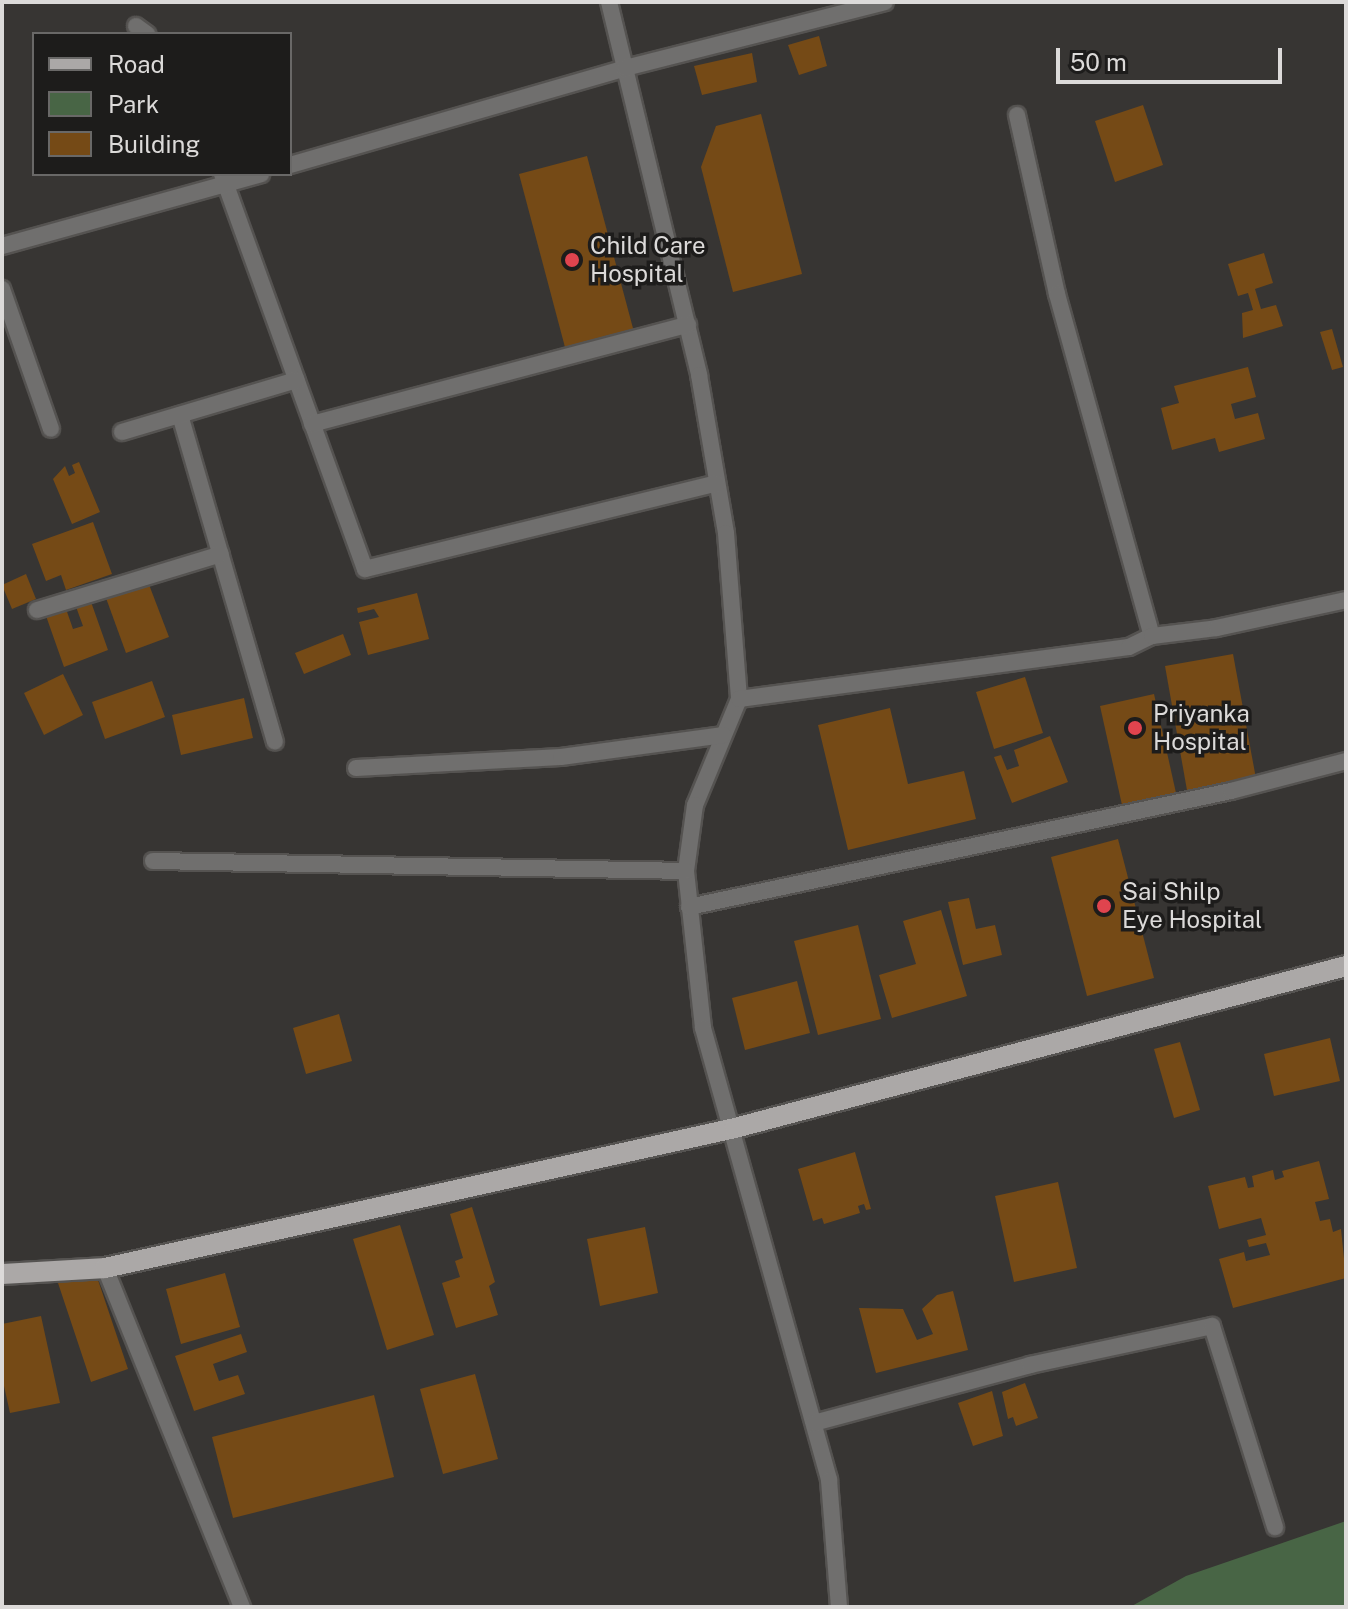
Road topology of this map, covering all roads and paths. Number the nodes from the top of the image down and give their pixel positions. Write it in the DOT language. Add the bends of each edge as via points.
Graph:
graph roads {
  1 [pos="609,2"];
  2 [pos="885,2"];
  3 [pos="625,68"];
  4 [pos="1017,115"];
  5 [pos="292,164"];
  6 [pos="246,176"];
  7 [pos="223,179"];
  8 [pos="2,246"];
  9 [pos="2,289"];
  10 [pos="688,325"];
  11 [pos="296,380"];
  12 [pos="180,415"];
  13 [pos="312,424"];
  14 [pos="51,429"];
  15 [pos="122,432"];
  16 [pos="717,483"];
  17 [pos="221,554"];
  18 [pos="1346,600"];
  19 [pos="37,610"];
  20 [pos="1152,636"];
  21 [pos="739,699"];
  22 [pos="724,735"];
  23 [pos="275,741"];
  24 [pos="1346,761"];
  25 [pos="356,768"];
  26 [pos="153,861"];
  27 [pos="686,871"];
  28 [pos="689,907"];
  29 [pos="1346,966"];
  30 [pos="735,1128"];
  31 [pos="105,1268"];
  32 [pos="2,1274"];
  33 [pos="814,1423"];
  34 [pos="1275,1527"];
  35 [pos="242,1607"];
  36 [pos="839,1607"];
  1 -- 3 [label="street"];
  2 -- 3 [label="street"];
  3 -- 5 [label="street"];
  3 -- 10 [label="street"];
  4 -- 20 [label="street" via="1057,294"];
  6 -- 7 [label="street"];
  7 -- 8 [label="street"];
  7 -- 11 [label="street"];
  9 -- 14 [label="street"];
  10 -- 13 [label="street"];
  10 -- 16 [label="street"];
  11 -- 12 [label="street"];
  11 -- 13 [label="street"];
  12 -- 15 [label="street"];
  12 -- 17 [label="street"];
  13 -- 16 [label="street" via="365,569"];
  16 -- 21 [label="street"];
  17 -- 19 [label="street"];
  17 -- 23 [label="street"];
  18 -- 20 [label="street"];
  20 -- 21 [label="street" via="1129,647"];
  21 -- 22 [label="street"];
  22 -- 25 [label="street" via="546,758"];
  22 -- 27 [label="street" via="695,805"];
  24 -- 28 [label="street" via="1231,791"];
  26 -- 27 [label="street"];
  27 -- 28 [label="street"];
  28 -- 30 [label="street" via="703,1028"];
  29 -- 30 [label="main road"];
  30 -- 31 [label="main road"];
  30 -- 33 [label="street"];
  31 -- 32 [label="main road"];
  31 -- 35 [label="street"];
  33 -- 34 [label="street" via="1030,1365 1212,1326"];
  33 -- 36 [label="street" via="829,1480"];
}
